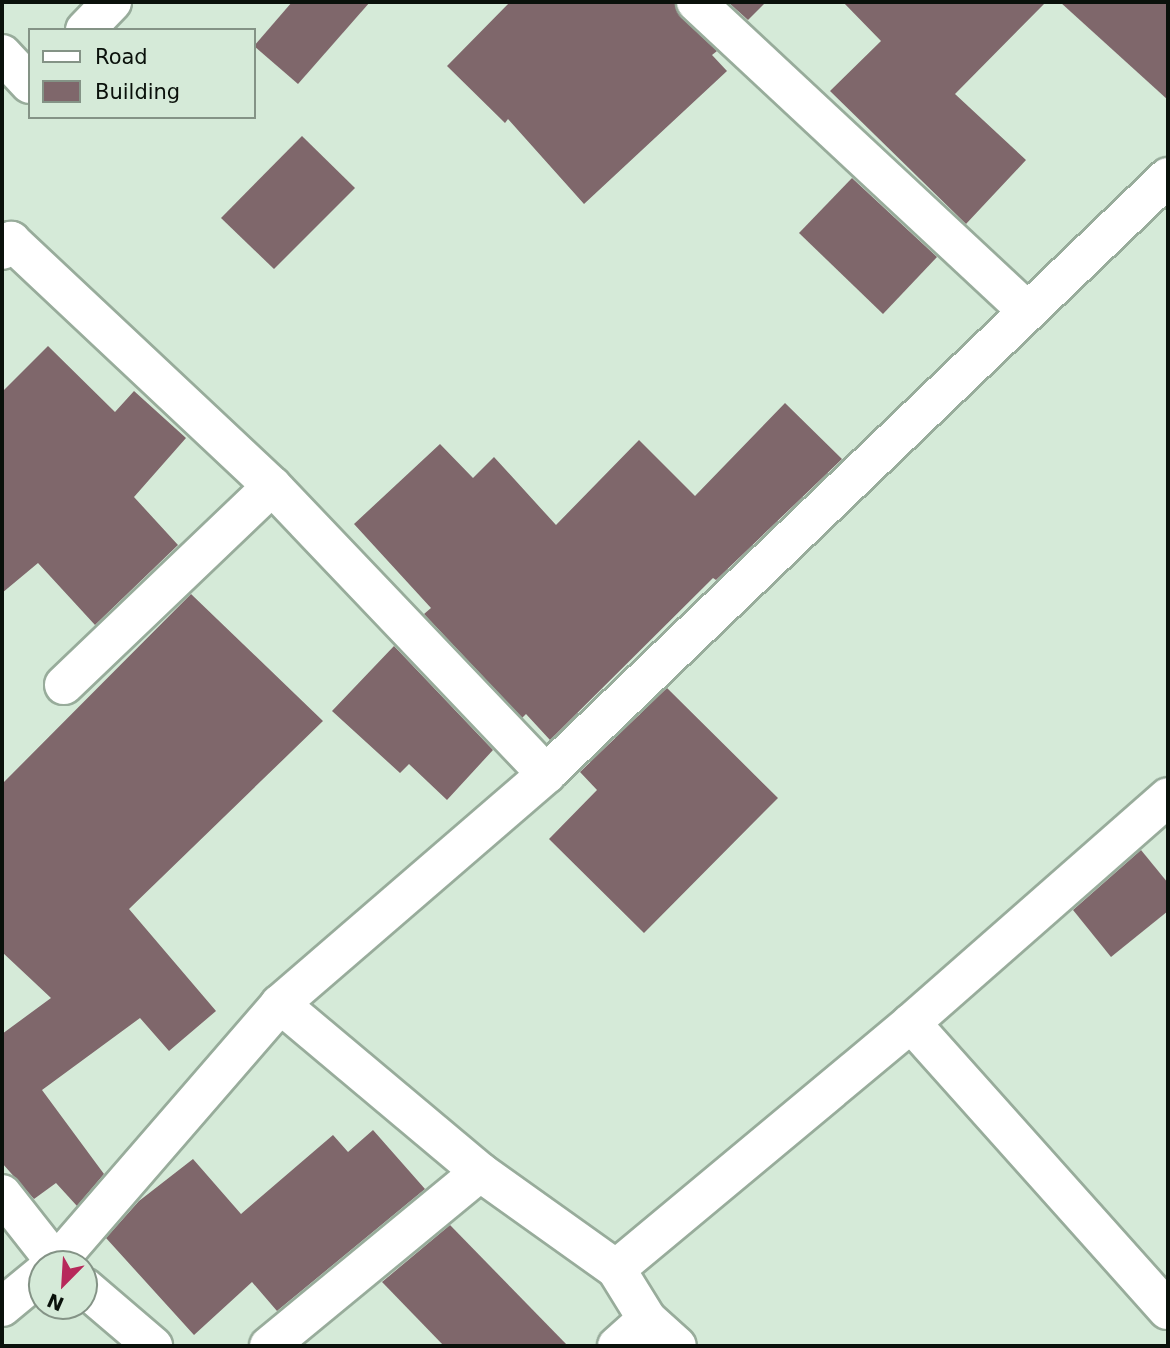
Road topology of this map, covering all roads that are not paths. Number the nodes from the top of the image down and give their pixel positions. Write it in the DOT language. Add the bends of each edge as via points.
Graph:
graph roads {
  1 [pos="112,2"];
  2 [pos="696,2"];
  3 [pos="87,28"];
  4 [pos="2,54"];
  5 [pos="28,82"];
  6 [pos="1168,177"];
  7 [pos="2,250"];
  8 [pos="1026,310"];
  9 [pos="272,486"];
  10 [pos="64,685"];
  11 [pos="546,774"];
  12 [pos="1167,801"];
  13 [pos="280,1004"];
  14 [pos="911,1023"];
  15 [pos="480,1172"];
  16 [pos="2,1194"];
  17 [pos="44,1250"];
  18 [pos="76,1250"];
  19 [pos="616,1269"];
  20 [pos="28,1290"];
  21 [pos="98,1302"];
  22 [pos="2,1307"];
  23 [pos="1168,1310"];
  24 [pos="647,1318"];
  25 [pos="153,1346"];
  26 [pos="270,1346"];
  27 [pos="617,1346"];
  28 [pos="677,1346"];
  1 -- 3 [label="street"];
  2 -- 8 [label="street"];
  4 -- 5 [label="street"];
  6 -- 8 [label="street"];
  7 -- 9 [label="street" via="11,241"];
  8 -- 11 [label="street"];
  9 -- 10 [label="street"];
  9 -- 11 [label="street"];
  11 -- 13 [label="street"];
  12 -- 14 [label="street"];
  13 -- 15 [label="street"];
  13 -- 18 [label="street"];
  14 -- 19 [label="street"];
  14 -- 23 [label="street"];
  15 -- 19 [label="street"];
  15 -- 26 [label="street"];
  16 -- 17 [label="street"];
  19 -- 24 [label="street"];
  20 -- 22 [label="street"];
  21 -- 25 [label="street"];
  24 -- 27 [label="street"];
  24 -- 28 [label="street"];
}
